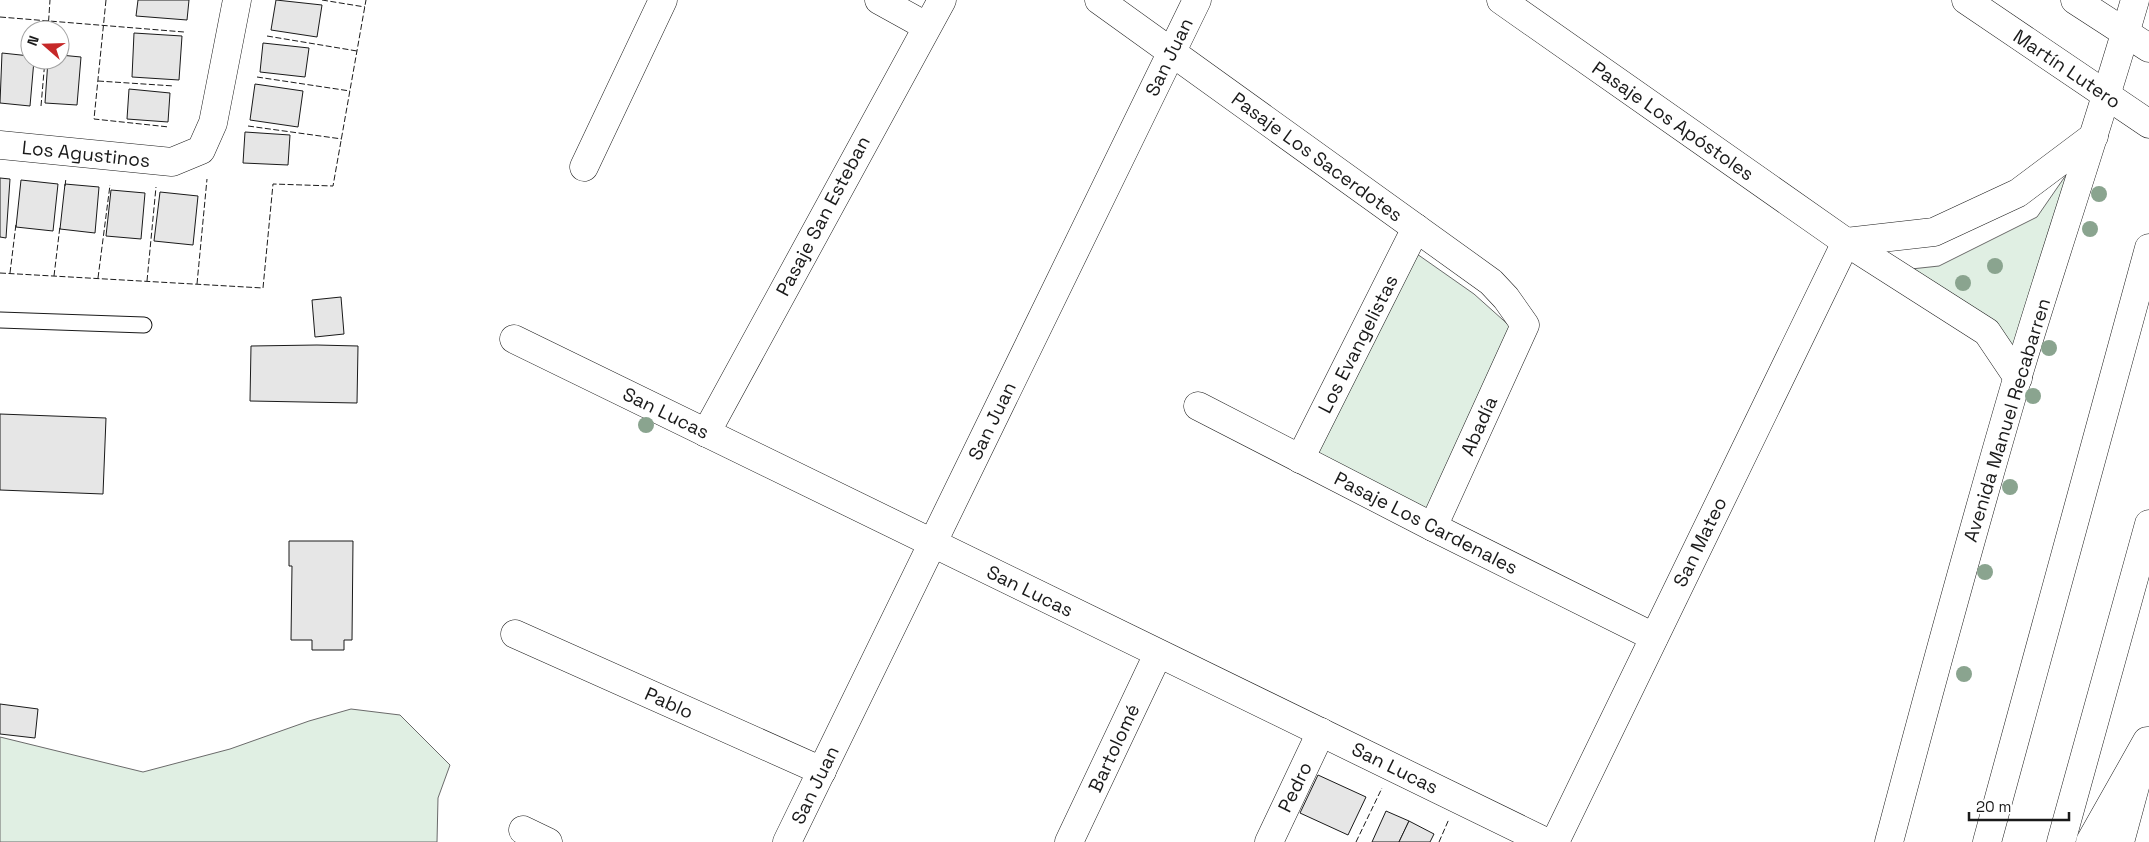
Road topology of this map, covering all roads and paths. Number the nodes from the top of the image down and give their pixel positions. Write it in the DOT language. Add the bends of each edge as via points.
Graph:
graph roads {
  1 [pos="238,0"];
  2 [pos="664,0"];
  3 [pos="879,0"];
  4 [pos="942,0"];
  5 [pos="1100,0"];
  6 [pos="1197,0"];
  7 [pos="1501,0"];
  8 [pos="2075,0"];
  9 [pos="2134,0"];
  10 [pos="1982,4"];
  11 [pos="926,26"];
  12 [pos="2125,33"];
  13 [pos="2149,48"];
  14 [pos="1171,52"];
  15 [pos="2107,96"];
  16 [pos="2149,124"];
  17 [pos="2094,136"];
  18 [pos="0,145"];
  19 [pos="584,167"];
  20 [pos="1416,228"];
  21 [pos="1846,242"];
  22 [pos="2149,248"];
  23 [pos="0,320"];
  24 [pos="144,325"];
  25 [pos="1525,325"];
  26 [pos="514,340"];
  27 [pos="2018,378"];
  28 [pos="1198,406"];
  29 [pos="706,433"];
  30 [pos="1300,459"];
  31 [pos="2149,524"];
  32 [pos="1433,527"];
  33 [pos="932,543"];
  34 [pos="515,634"];
  35 [pos="1654,637"];
  36 [pos="1158,654"];
  37 [pos="1322,732"];
  38 [pos="2148,739"];
  39 [pos="822,771"];
  40 [pos="523,830"];
  41 [pos="548,842"];
  42 [pos="787,842"];
  43 [pos="1069,842"];
  44 [pos="1269,842"];
  45 [pos="1546,842"];
  46 [pos="1556,842"];
  47 [pos="1889,842"];
  48 [pos="1987,842"];
  49 [pos="2061,842"];
  50 [pos="2090,842"];
  51 [pos="2120,842"];
  1 -- 18 [label="street, Los Agustinos" via="213,123 202,150 172,162"];
  2 -- 19 [label="street"];
  3 -- 11 [label="street"];
  4 -- 11 [label="street, Pasaje San Esteban"];
  5 -- 14 [label="street, Pasaje Los Sacerdotes"];
  6 -- 14 [label="street, San Juan"];
  7 -- 21 [label="street, Pasaje Los Apóstoles"];
  8 -- 12 [label="street"];
  9 -- 12 [label="street, Avenida Manuel Recabarren"];
  10 -- 15 [label="street, Martín Lutero"];
  11 -- 29 [label="street, Pasaje San Esteban"];
  12 -- 13 [label="street"];
  12 -- 15 [label="street, Avenida Manuel Recabarren"];
  14 -- 20 [label="street, Pasaje Los Sacerdotes"];
  14 -- 33 [label="street, San Juan"];
  15 -- 16 [label="street, Martín Lutero"];
  15 -- 17 [label="street, Avenida Manuel Recabarren"];
  17 -- 21 [label="street" via="2018,192 1934,232"];
  17 -- 27 [label="street, Avenida Manuel Recabarren"];
  20 -- 25 [label="street, Pasaje Los Sacerdotes" via="1491,282"];
  20 -- 30 [label="street, Los Evangelistas"];
  21 -- 27 [label="street, Pasaje Los Apóstoles" via="1987,332"];
  21 -- 35 [label="street, San Mateo"];
  22 -- 48 [label="street"];
  23 -- 24 [label="lane"];
  25 -- 32 [label="street, Abadía"];
  26 -- 29 [label="street, San Lucas"];
  27 -- 47 [label="street, Avenida Manuel Recabarren" via="1952,605"];
  28 -- 30 [label="street, Pasaje Los Cardenales"];
  29 -- 33 [label="street, San Lucas"];
  30 -- 32 [label="street, Pasaje Los Cardenales"];
  31 -- 49 [label="street"];
  32 -- 35 [label="street, Pasaje Los Cardenales"];
  33 -- 36 [label="street, San Lucas"];
  33 -- 39 [label="street, San Juan"];
  34 -- 39 [label="street, Pablo"];
  35 -- 46 [label="street, San Mateo"];
  36 -- 37 [label="street, San Lucas"];
  36 -- 43 [label="street, Bartolomé"];
  37 -- 44 [label="street, Pedro"];
  37 -- 45 [label="street, San Lucas"];
  38 -- 50 [label="street"];
  38 -- 51 [label="street"];
  39 -- 42 [label="street, San Juan"];
  40 -- 41 [label="street"];
}
